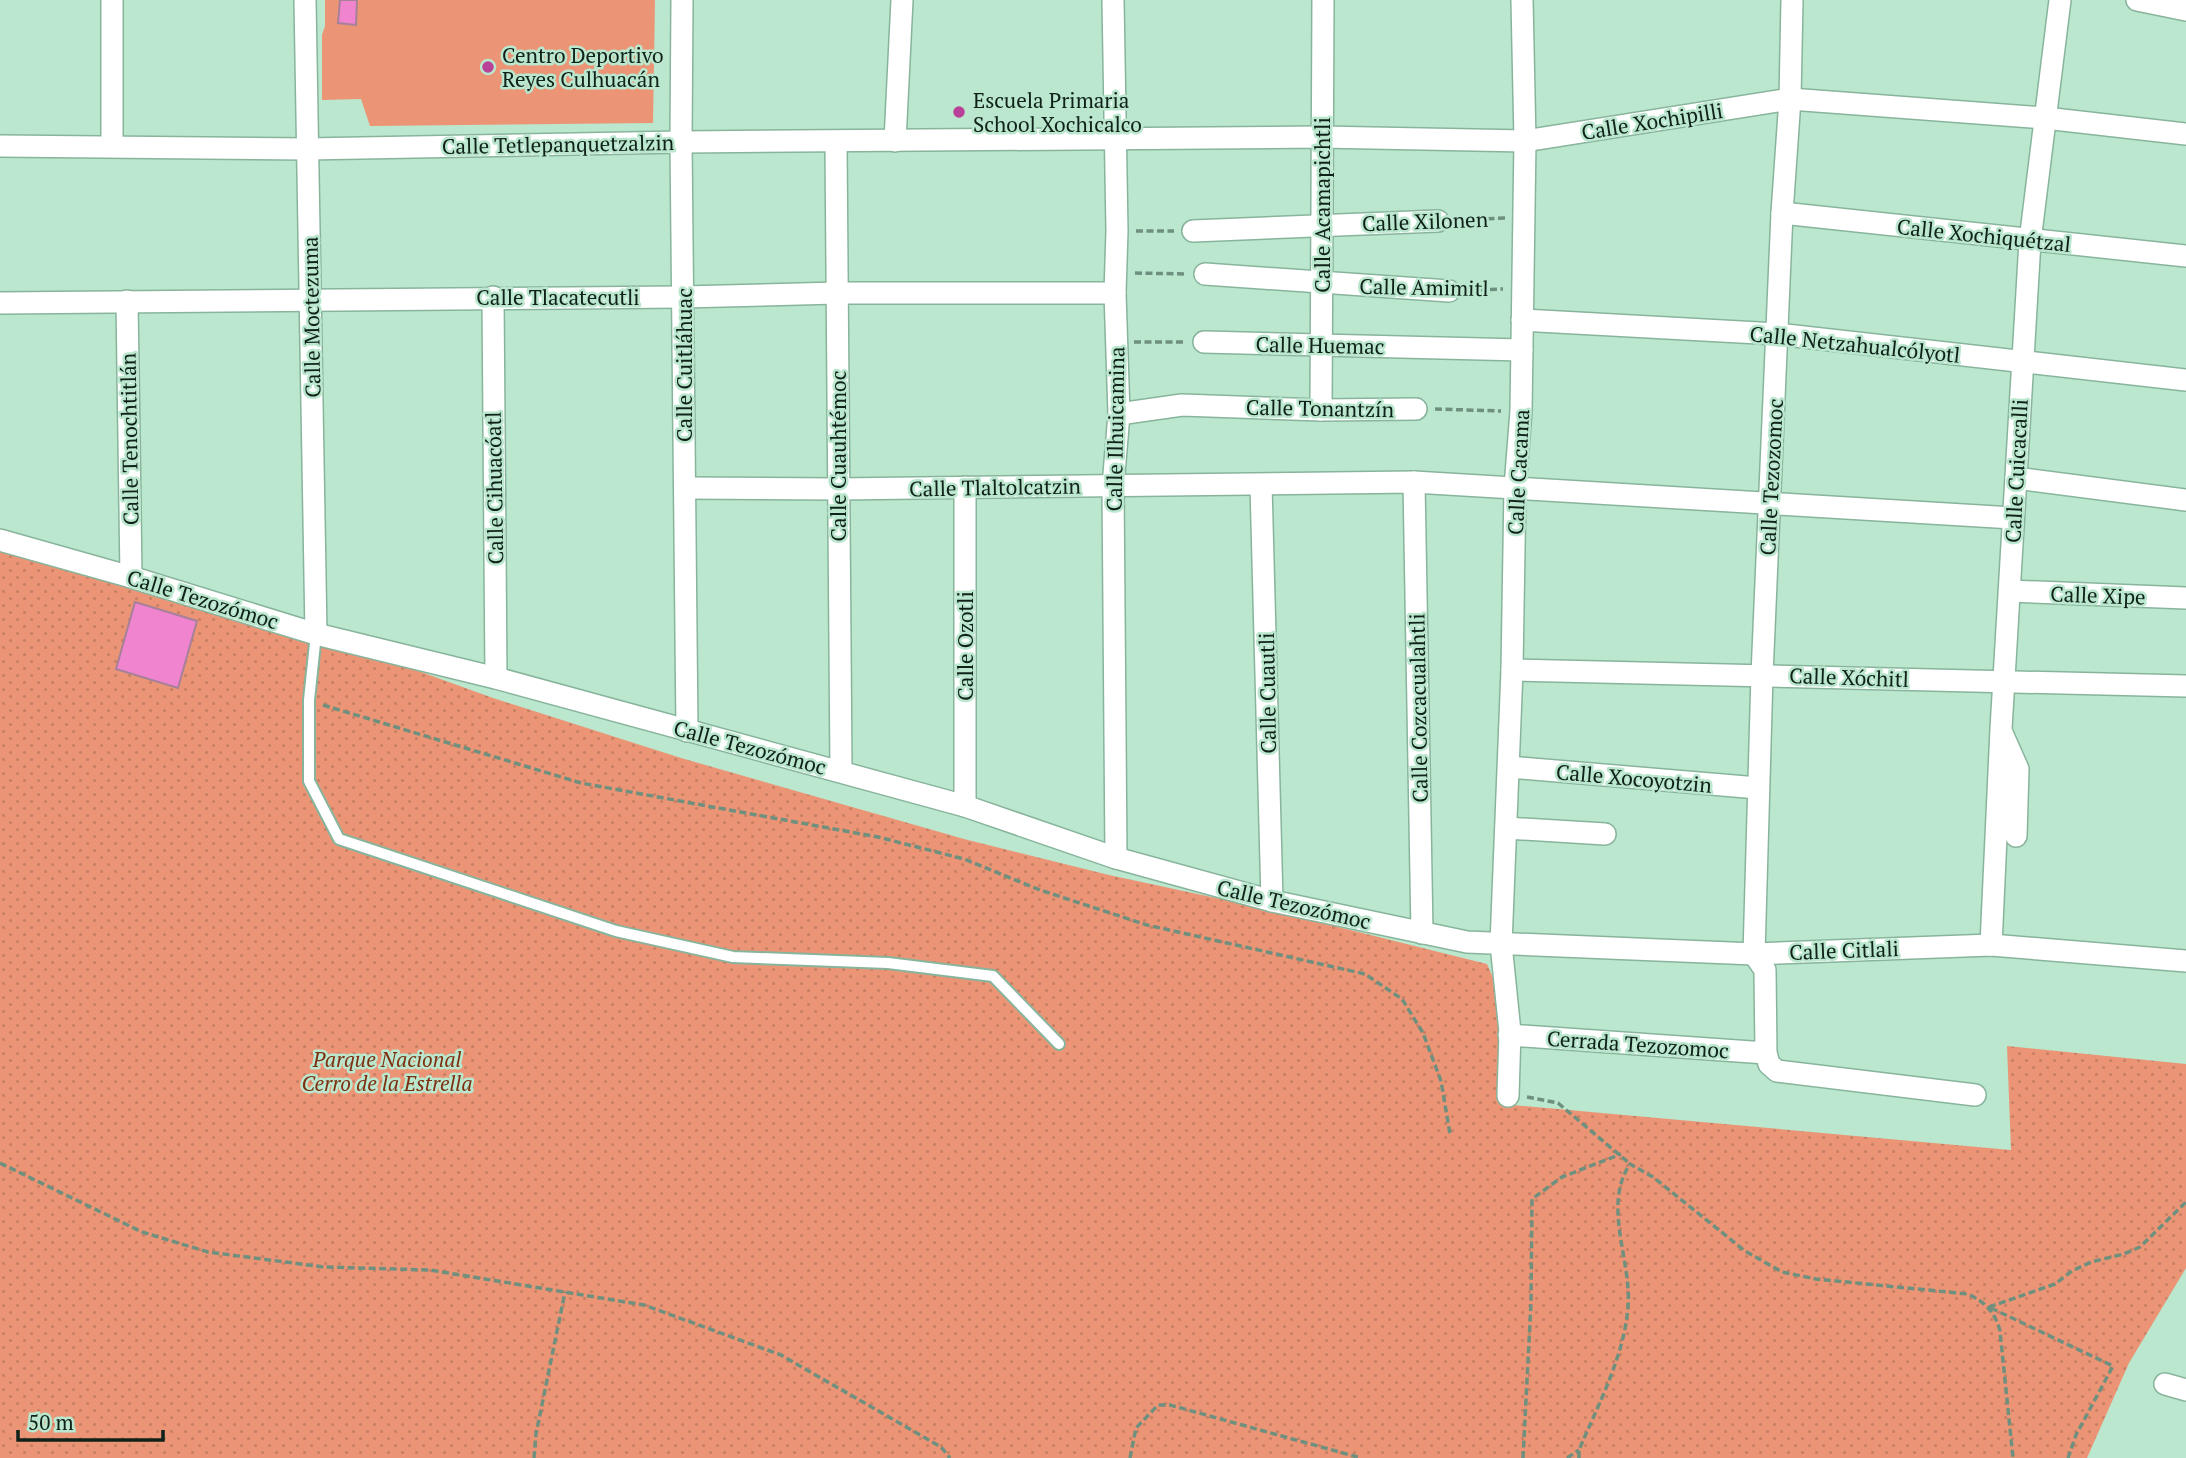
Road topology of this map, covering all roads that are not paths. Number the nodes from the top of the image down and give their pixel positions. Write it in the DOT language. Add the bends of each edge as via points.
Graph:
graph roads {
  1 [pos="112,0"];
  2 [pos="305,0"];
  3 [pos="682,0"];
  4 [pos="902,0"];
  5 [pos="1113,0"];
  6 [pos="1323,0"];
  7 [pos="1522,0"];
  8 [pos="1792,0"];
  9 [pos="2060,0"];
  10 [pos="2137,0"];
  11 [pos="2186,10"];
  12 [pos="1790,99"];
  13 [pos="2045,118"];
  14 [pos="2186,134"];
  15 [pos="1321,137"];
  16 [pos="1115,138"];
  17 [pos="895,141"];
  18 [pos="1525,141"];
  19 [pos="681,142"];
  20 [pos="836,142"];
  21 [pos="0,146"];
  22 [pos="112,146"];
  23 [pos="307,149"];
  24 [pos="1782,213"];
  25 [pos="1438,221"];
  26 [pos="1323,226"];
  27 [pos="1192,231"];
  28 [pos="2030,240"];
  29 [pos="2186,256"];
  30 [pos="1205,274"];
  31 [pos="1115,283"];
  32 [pos="1323,284"];
  33 [pos="1448,291"];
  34 [pos="837,293"];
  35 [pos="493,297"];
  36 [pos="683,297"];
  37 [pos="312,299"];
  38 [pos="127,301"];
  39 [pos="0,303"];
  40 [pos="1522,320"];
  41 [pos="1777,334"];
  42 [pos="1204,342"];
  43 [pos="1323,345"];
  44 [pos="1522,350"];
  45 [pos="2022,362"];
  46 [pos="2186,380"];
  47 [pos="1416,409"];
  48 [pos="1321,410"];
  49 [pos="1119,414"];
  50 [pos="2016,478"];
  51 [pos="1414,482"];
  52 [pos="1261,485"];
  53 [pos="1113,486"];
  54 [pos="965,487"];
  55 [pos="1516,487"];
  56 [pos="685,488"];
  57 [pos="838,489"];
  58 [pos="2186,500"];
  59 [pos="1770,505"];
  60 [pos="2013,518"];
  61 [pos="0,540"];
  62 [pos="131,577"];
  63 [pos="2010,592"];
  64 [pos="2186,598"];
  65 [pos="316,634"];
  66 [pos="1512,670"];
  67 [pos="1762,675"];
  68 [pos="496,678"];
  69 [pos="2004,682"];
  70 [pos="2186,686"];
  71 [pos="2001,729"];
  72 [pos="687,731"];
  73 [pos="1509,767"];
  74 [pos="841,771"];
  75 [pos="1758,788"];
  76 [pos="965,806"];
  77 [pos="1506,828"];
  78 [pos="1605,834"];
  79 [pos="2016,836"];
  80 [pos="1116,858"];
  81 [pos="1272,901"];
  82 [pos="1422,933"];
  83 [pos="1501,944"];
  84 [pos="1991,944"];
  85 [pos="1754,954"];
  86 [pos="2186,961"];
  87 [pos="1509,1035"];
  88 [pos="1059,1044"];
  89 [pos="1766,1053"];
  90 [pos="1508,1095"];
  91 [pos="1975,1095"];
  92 [pos="2165,1384"];
  93 [pos="2186,1390"];
  1 -- 22 [label="street"];
  2 -- 23 [label="street, Calle Moctezuma"];
  3 -- 19 [label="street, Calle Cuitláhuac"];
  4 -- 17 [label="street"];
  5 -- 16 [label="street, Calle Ilhuicamina"];
  6 -- 15 [label="street, Calle Acamapichtli"];
  7 -- 18 [label="street, Calle Cacama"];
  8 -- 12 [label="street, Calle Tezozomoc"];
  9 -- 13 [label="street, Calle Cuicacalli"];
  10 -- 11 [label="street"];
  12 -- 13 [label="street, Calle Xochipilli"];
  12 -- 18 [label="street, Calle Xochipilli"];
  12 -- 24 [label="street, Calle Tezozomoc"];
  13 -- 14 [label="street, Calle Xochipilli"];
  13 -- 28 [label="street, Calle Cuicacalli"];
  15 -- 16 [label="street, Calle Xochipilli"];
  15 -- 18 [label="street, Calle Xochipilli"];
  15 -- 26 [label="street, Calle Acamapichtli"];
  16 -- 17 [label="street, Calle Tetlepanquetzalzin"];
  16 -- 31 [label="street, Calle Ilhuicamina"];
  17 -- 20 [label="street, Calle Tetlepanquetzalzin"];
  18 -- 40 [label="street, Calle Cacama"];
  19 -- 20 [label="street, Calle Tetlepanquetzalzin"];
  19 -- 23 [label="street, Calle Tetlepanquetzalzin"];
  19 -- 36 [label="street, Calle Cuitláhuac"];
  20 -- 34 [label="street, Calle Cuauhtémoc"];
  21 -- 22 [label="street, Calle Tetlepanquetzalzin"];
  22 -- 23 [label="street, Calle Tetlepanquetzalzin"];
  23 -- 37 [label="street, Calle Moctezuma"];
  24 -- 28 [label="street, Calle Xochiquétzal"];
  24 -- 41 [label="street, Calle Tezozomoc"];
  25 -- 26 [label="street, Calle Xilonen"];
  26 -- 27 [label="street, Calle Xilonen"];
  26 -- 32 [label="street, Calle Acamapichtli"];
  28 -- 29 [label="street, Calle Xochiquétzal"];
  28 -- 45 [label="street, Calle Cuicacalli"];
  30 -- 32 [label="street, Calle Amimitl"];
  31 -- 34 [label="street, Calle Tlacatecutli"];
  31 -- 49 [label="street, Calle Ilhuicamina"];
  32 -- 33 [label="street, Calle Amimitl"];
  32 -- 43 [label="street, Calle Acamapichtli"];
  34 -- 36 [label="street, Calle Tlacatecutli"];
  34 -- 57 [label="street, Calle Cuauhtémoc"];
  35 -- 36 [label="street, Calle Tlacatecutli"];
  35 -- 37 [label="street, Calle Tlacatecutli"];
  35 -- 68 [label="street, Calle Cihuacóatl"];
  36 -- 56 [label="street, Calle Cuitláhuac"];
  37 -- 38 [label="street, Calle Tlacatecutli"];
  37 -- 65 [label="street, Calle Moctezuma"];
  38 -- 39 [label="street, Calle Tlacatecutli"];
  38 -- 62 [label="street, Calle Tenochtitlán"];
  40 -- 41 [label="street, Calle Netzahualcólyotl"];
  40 -- 44 [label="street, Calle Cacama"];
  41 -- 45 [label="street, Calle Netzahualcólyotl"];
  41 -- 59 [label="street, Calle Tezozomoc"];
  42 -- 43 [label="street, Calle Huemac"];
  43 -- 44 [label="street, Calle Huemac"];
  43 -- 48 [label="street, Calle Acamapichtli"];
  44 -- 55 [label="street, Calle Cacama"];
  45 -- 46 [label="street, Calle Netzahualcólyotl"];
  45 -- 50 [label="street, Calle Cuicacalli"];
  47 -- 48 [label="street, Calle Tonantzín"];
  48 -- 49 [label="street, Calle Tonantzín" via="1182,405"];
  49 -- 53 [label="street, Calle Ilhuicamina"];
  50 -- 58 [label="street"];
  50 -- 60 [label="street, Calle Cuicacalli"];
  51 -- 52 [label="street, Calle Tlaltolcatzin"];
  51 -- 55 [label="street, Calle Tlaltolcatzin"];
  51 -- 82 [label="street, Calle Cozcacualahtli"];
  52 -- 53 [label="street, Calle Tlaltolcatzin"];
  52 -- 81 [label="street, Calle Cuautli"];
  53 -- 54 [label="street, Calle Tlaltolcatzin"];
  53 -- 80 [label="street, Calle Ilhuicamina"];
  54 -- 57 [label="street, Calle Tlaltolcatzin"];
  54 -- 76 [label="street, Calle Ozotli"];
  55 -- 59 [label="street"];
  55 -- 66 [label="street, Calle Cacama"];
  56 -- 57 [label="street, Calle Tlaltolcatzin"];
  56 -- 72 [label="street, Calle Cuitláhuac"];
  57 -- 74 [label="street, Calle Cuauhtémoc"];
  59 -- 60 [label="street"];
  59 -- 67 [label="street, Calle Tezozomoc"];
  60 -- 63 [label="street, Calle Cuicacalli"];
  61 -- 62 [label="street, Calle Tezozómoc"];
  62 -- 65 [label="street, Calle Tezozómoc"];
  63 -- 64 [label="street, Calle Xipe"];
  63 -- 69 [label="street, Calle Cuicacalli"];
  65 -- 68 [label="street, Calle Tezozómoc"];
  65 -- 88 [label="lane" via="309,700 309,781 339,839 616,930 733,957 888,963 993,976"];
  66 -- 67 [label="street, Calle Xóchitl"];
  66 -- 73 [label="street, Calle Cacama"];
  67 -- 69 [label="street, Calle Xóchitl"];
  67 -- 75 [label="street, Calle Tezozomoc"];
  68 -- 72 [label="street, Calle Tezozómoc"];
  69 -- 70 [label="street, Calle Xóchitl"];
  69 -- 71 [label="street, Calle Cuicacalli"];
  71 -- 79 [label="street" via="2018,769"];
  71 -- 84 [label="street, Calle Cuicacalli"];
  72 -- 74 [label="street, Calle Tezozómoc"];
  73 -- 75 [label="street, Calle Xocoyotzin"];
  73 -- 77 [label="street, Calle Cacama"];
  74 -- 76 [label="street, Calle Tezozómoc"];
  75 -- 85 [label="street, Calle Tezozomoc"];
  76 -- 80 [label="street, Calle Tezozómoc"];
  77 -- 78 [label="street"];
  77 -- 83 [label="street, Calle Cacama"];
  80 -- 81 [label="street, Calle Tezozómoc"];
  81 -- 82 [label="street, Calle Tezozómoc"];
  82 -- 83 [label="street, Calle Tezozómoc"];
  83 -- 85 [label="street, Calle Citlali"];
  83 -- 87 [label="street, Calle Cacama"];
  84 -- 85 [label="street, Calle Citlali"];
  84 -- 86 [label="street, Calle Citlali"];
  85 -- 89 [label="street" via="1765,970"];
  87 -- 89 [label="street, Cerrada Tezozomoc"];
  87 -- 90 [label="street, Calle Cacama"];
  89 -- 91 [label="street" via="1777,1071"];
  92 -- 93 [label="street"];
}
